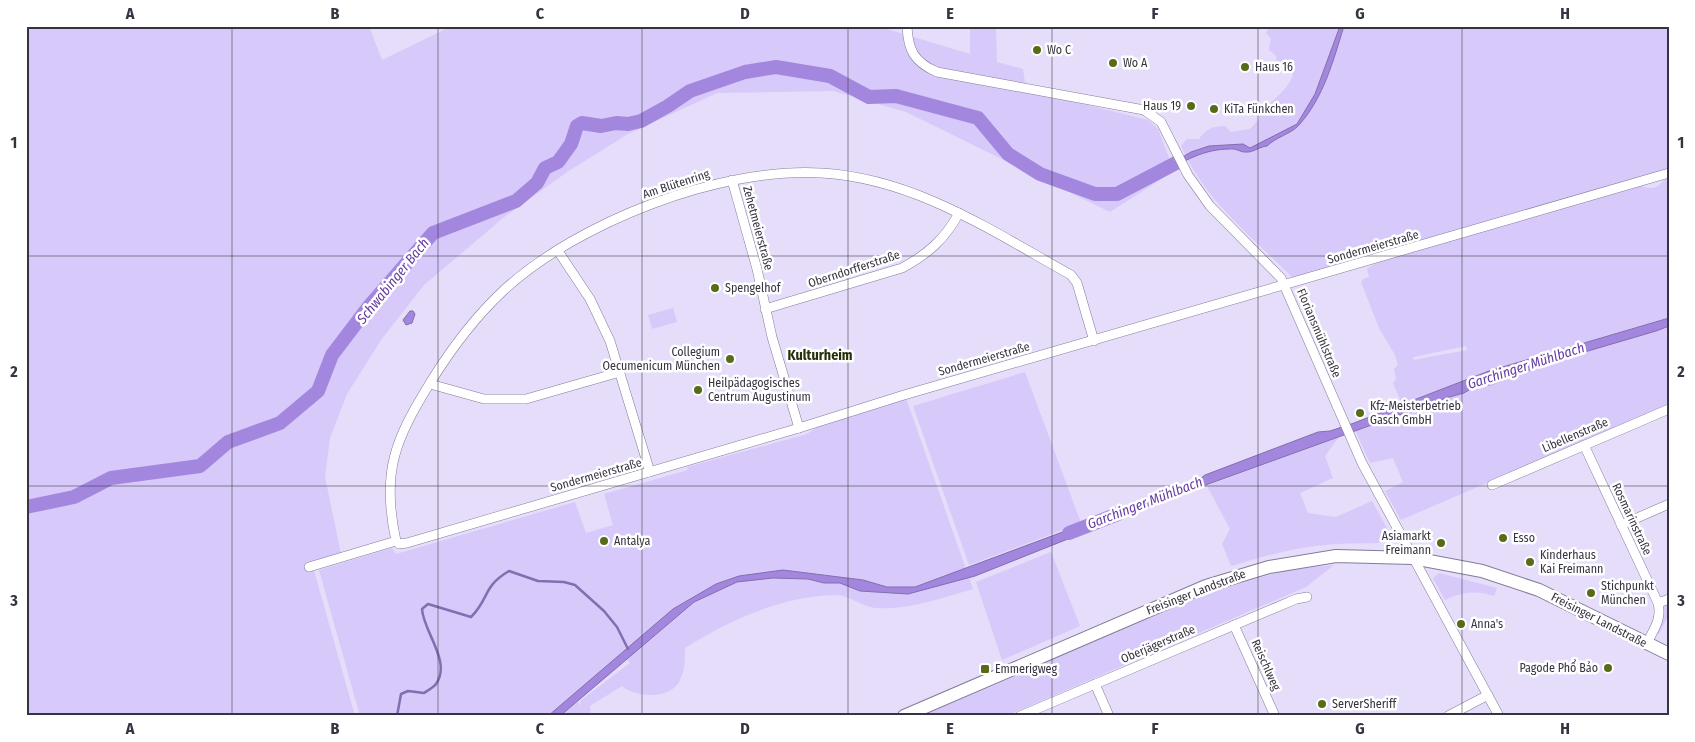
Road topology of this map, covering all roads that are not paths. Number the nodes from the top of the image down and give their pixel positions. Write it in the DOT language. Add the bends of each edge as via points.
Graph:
graph roads {
  1 [pos="907,26"];
  2 [pos="1669,173"];
  3 [pos="732,180"];
  4 [pos="959,214"];
  5 [pos="558,251"];
  6 [pos="1285,286"];
  7 [pos="766,309"];
  8 [pos="1094,341"];
  9 [pos="620,372"];
  10 [pos="430,384"];
  11 [pos="1669,409"];
  12 [pos="799,428"];
  13 [pos="1584,445"];
  14 [pos="650,472"];
  15 [pos="1492,485"];
  16 [pos="1669,504"];
  17 [pos="1621,525"];
  18 [pos="396,541"];
  19 [pos="1413,558"];
  20 [pos="309,567"];
  21 [pos="1307,597"];
  22 [pos="1669,598"];
  23 [pos="1658,603"];
  24 [pos="1234,625"];
  25 [pos="1647,643"];
  26 [pos="1669,654"];
  27 [pos="1094,684"];
  28 [pos="1488,695"];
  29 [pos="904,716"];
  30 [pos="1020,716"];
  31 [pos="1109,716"];
  32 [pos="1275,716"];
  33 [pos="1448,716"];
  34 [pos="1499,716"];
  1 -- 6 [label="street, Floriansmühlstraße" via="913,57 937,72 1149,112 1164,128 1182,166 1210,206"];
  2 -- 6 [label="street, Sondermeierstraße"];
  3 -- 4 [label="street, Am Blütenring" via="789,172 857,177 908,190"];
  3 -- 5 [label="street, Am Blütenring" via="656,202 596,229"];
  3 -- 7 [label="street, Zehetmeierstraße"];
  4 -- 7 [label="street, Oberndorfferstraße" via="939,242 902,268"];
  4 -- 8 [label="street, Am Blütenring" via="1072,275"];
  5 -- 9 [label="street" via="577,277 604,328"];
  5 -- 10 [label="street, Am Blütenring" via="520,276 488,305"];
  6 -- 8 [label="street, Sondermeierstraße"];
  6 -- 19 [label="street, Floriansmühlstraße" via="1348,434"];
  7 -- 12 [label="street, Zehetmeierstraße"];
  8 -- 12 [label="street, Sondermeierstraße"];
  9 -- 10 [label="street" via="526,399 484,399"];
  9 -- 14 [label="street"];
  10 -- 18 [label="street, Am Blütenring" via="402,431 392,462 389,500"];
  11 -- 13 [label="street, Libellenstraße"];
  12 -- 14 [label="street, Sondermeierstraße"];
  13 -- 15 [label="street, Libellenstraße"];
  13 -- 17 [label="street, Rosmarinstraße"];
  14 -- 18 [label="street, Sondermeierstraße" via="407,543"];
  16 -- 17 [label="street"];
  17 -- 23 [label="street, Rosmarinstraße"];
  18 -- 20 [label="street, Sondermeierstraße"];
  19 -- 25 [label="main road, Freisinger Landstraße" via="1482,571 1530,586"];
  19 -- 28 [label="street, Floriansmühlstraße"];
  19 -- 29 [label="main road, Freisinger Landstraße" via="1336,556 1297,561 1238,575"];
  21 -- 24 [label="street, Oberjägerstraße"];
  22 -- 23 [label="street"];
  23 -- 25 [label="street" via="1660,613"];
  24 -- 27 [label="street, Oberjägerstraße"];
  24 -- 32 [label="street, Reischlweg"];
  25 -- 26 [label="main road, Freisinger Landstraße"];
  27 -- 30 [label="street, Oberjägerstraße"];
  27 -- 31 [label="street"];
  28 -- 33 [label="street"];
  28 -- 34 [label="street, Floriansmühlstraße"];
}
